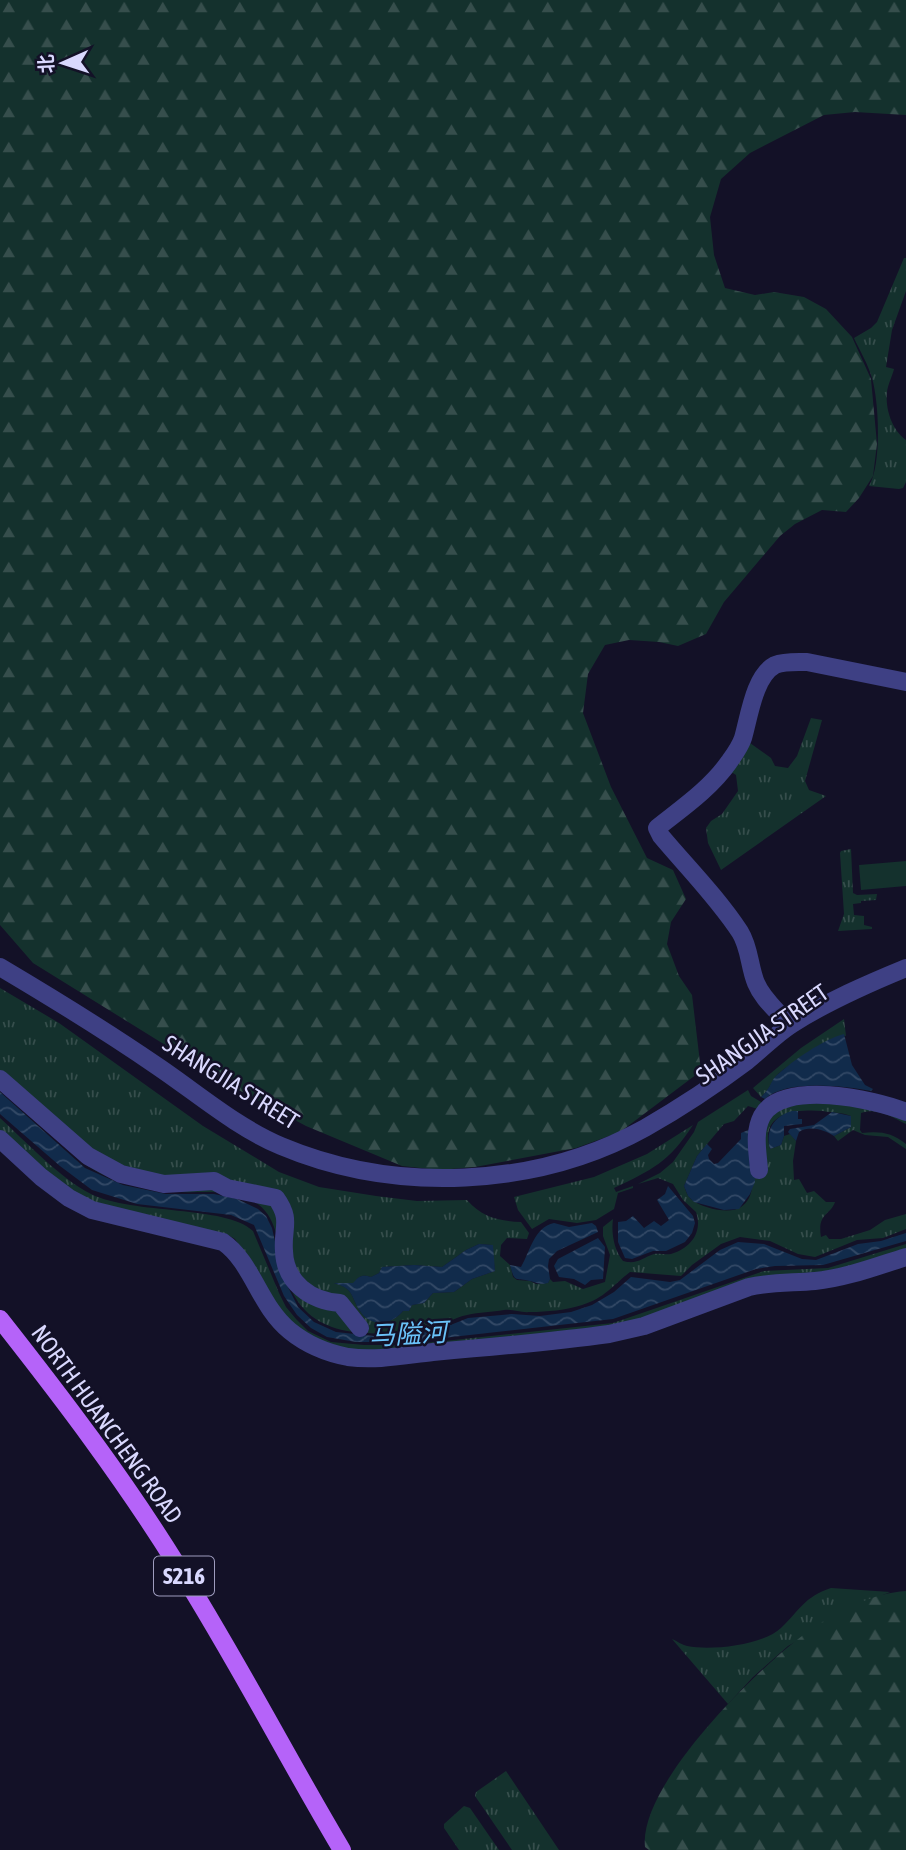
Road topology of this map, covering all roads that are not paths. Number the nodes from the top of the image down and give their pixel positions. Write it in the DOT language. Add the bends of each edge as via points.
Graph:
graph roads {
  1 [pos="906,682"];
  2 [pos="0,967"];
  3 [pos="906,968"];
  4 [pos="0,977"];
  5 [pos="906,978"];
  6 [pos="789,1025"];
  7 [pos="0,1079"];
  8 [pos="906,1112"];
  9 [pos="0,1139"];
  10 [pos="759,1170"];
  11 [pos="906,1257"];
  12 [pos="0,1319"];
  13 [pos="360,1328"];
  14 [pos="0,1334"];
  15 [pos="333,1850"];
  16 [pos="342,1850"];
  1 -- 6 [label="street" via="807,662 773,666 751,704 743,740 727,765 688,805 657,828 740,932 757,987"];
  2 -- 6 [label="street, SHANGJIA STREET" via="98,1025 280,1146 335,1164 421,1178 497,1175 603,1148 694,1097"];
  3 -- 6 [label="street, SHANGJIA STREET"];
  4 -- 5 [label="street, SHANGJIA STREET" via="93,1031 212,1115 277,1153 362,1180 440,1187 540,1177 627,1148 717,1096 823,1017"];
  7 -- 13 [label="street" via="88,1156 121,1174 164,1184 214,1181 276,1198 286,1216 284,1253 292,1279 313,1296 340,1303"];
  8 -- 10 [label="street" via="854,1098 810,1096 780,1102 760,1120"];
  9 -- 11 [label="street" via="34,1172 81,1205 223,1242 232,1248 268,1308 289,1330 310,1344 346,1356 384,1359 609,1334 644,1326 749,1287 817,1281"];
  12 -- 16 [label="main road, NORTH HUANCHENG ROAD / S216" via="108,1459 169,1552"];
  14 -- 15 [label="main road, NORTH HUANCHENG ROAD / S216" via="73,1424 169,1568"];
}
